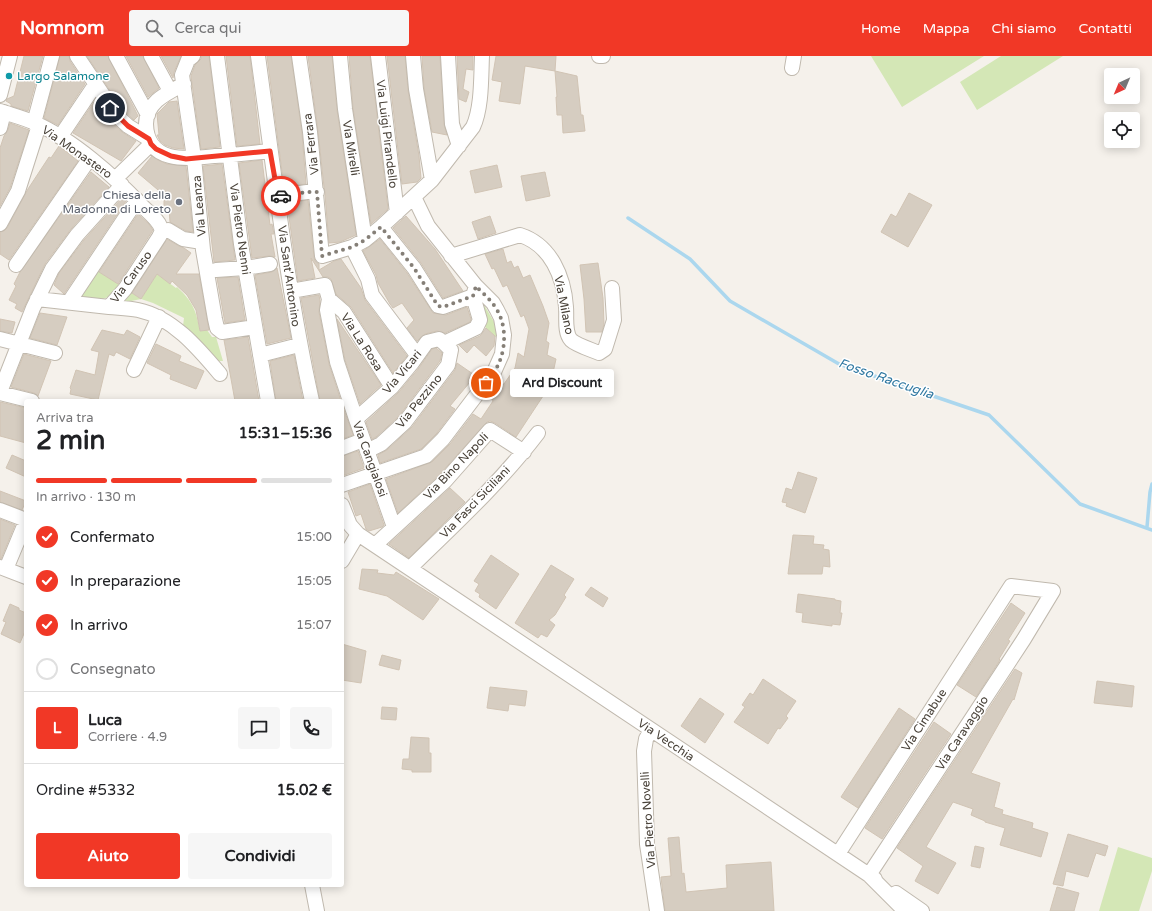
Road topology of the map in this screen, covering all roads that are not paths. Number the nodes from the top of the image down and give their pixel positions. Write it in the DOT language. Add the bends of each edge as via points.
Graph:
graph roads {
  1 [pos="10,56"];
  2 [pos="52,56"];
  3 [pos="77,56"];
  4 [pos="116,56"];
  5 [pos="151,56"];
  6 [pos="191,56"];
  7 [pos="217,56"];
  8 [pos="258,56"];
  9 [pos="299,56"];
  10 [pos="340,56"];
  11 [pos="378,56"];
  12 [pos="413,56"];
  13 [pos="448,56"];
  14 [pos="482,56"];
  15 [pos="95,84"];
  16 [pos="184,84"];
  17 [pos="170,91"];
  18 [pos="0,95"];
  19 [pos="2,112"];
  20 [pos="148,115"];
  21 [pos="37,124"];
  22 [pos="0,128"];
  23 [pos="60,137"];
  24 [pos="150,142"];
  25 [pos="459,146"];
  26 [pos="270,151"];
  27 [pos="230,155"];
  28 [pos="90,158"];
  29 [pos="194,158"];
  30 [pos="432,180"];
  31 [pos="118,182"];
  32 [pos="317,192"];
  33 [pos="278,196"];
  34 [pos="414,197"];
  35 [pos="137,200"];
  36 [pos="397,213"];
  37 [pos="0,224"];
  38 [pos="381,227"];
  39 [pos="164,228"];
  40 [pos="365,240"];
  41 [pos="202,242"];
  42 [pos="352,247"];
  43 [pos="451,256"];
  44 [pos="270,264"];
  45 [pos="16,265"];
  46 [pos="245,268"];
  47 [pos="216,270"];
  48 [pos="612,288"];
  49 [pos="291,291"];
  50 [pos="474,291"];
  51 [pos="37,299"];
  52 [pos="329,299"];
  53 [pos="69,302"];
  54 [pos="110,307"];
  55 [pos="159,317"];
  56 [pos="255,327"];
  57 [pos="0,340"];
  58 [pos="444,343"];
  59 [pos="19,344"];
  60 [pos="300,346"];
  61 [pos="55,353"];
  62 [pos="260,355"];
  63 [pos="417,355"];
  64 [pos="134,370"];
  65 [pos="220,374"];
  66 [pos="392,387"];
  67 [pos="0,393"];
  68 [pos="24,399"];
  69 [pos="268,399"];
  70 [pos="312,399"];
  71 [pos="356,418"];
  72 [pos="538,434"];
  73 [pos="366,446"];
  74 [pos="344,448"];
  75 [pos="524,452"];
  76 [pos="376,474"];
  77 [pos="344,484"];
  78 [pos="0,510"];
  79 [pos="344,510"];
  80 [pos="24,519"];
  81 [pos="24,524"];
  82 [pos="394,527"];
  83 [pos="358,534"];
  84 [pos="375,545"];
  85 [pos="344,558"];
  86 [pos="3,568"];
  87 [pos="410,568"];
  88 [pos="24,576"];
  89 [pos="1011,586"];
  90 [pos="651,730"];
  91 [pos="838,854"];
  92 [pos="869,874"];
  93 [pos="312,887"];
  94 [pos="317,911"];
  95 [pos="657,911"];
  96 [pos="904,911"];
  97 [pos="922,911"];
  1 -- 18 [label="street"];
  2 -- 21 [label="street"];
  3 -- 15 [label="street"];
  4 -- 20 [label="street"];
  5 -- 17 [label="street"];
  6 -- 16 [label="street, Via Leanza" via="184,67"];
  7 -- 27 [label="street, Via Pietro Nenni"];
  8 -- 26 [label="street, Via Sant'Antonino"];
  9 -- 32 [label="street, Via Ferrara"];
  10 -- 40 [label="street, Via Mirelli" via="345,109"];
  11 -- 36 [label="street, Via Luigi Pirandello"];
  12 -- 30 [label="street" via="416,89"];
  13 -- 25 [label="street" via="452,124"];
  14 -- 25 [label="street" via="476,120"];
  15 -- 23 [label="street"];
  15 -- 24 [label="street" via="117,116"];
  16 -- 17 [label="street"];
  16 -- 29 [label="street, Via Leanza"];
  17 -- 20 [label="street" via="154,101"];
  19 -- 21 [label="street, Via Monastero"];
  19 -- 22 [label="street"];
  20 -- 24 [label="street" via="146,123"];
  21 -- 23 [label="street, Via Monastero"];
  21 -- 37 [label="street" via="18,191"];
  23 -- 28 [label="street, Via Monastero"];
  24 -- 29 [label="street" via="156,149 171,156"];
  24 -- 31 [label="street"];
  25 -- 30 [label="street"];
  26 -- 27 [label="street"];
  26 -- 33 [label="street, Via Sant'Antonino"];
  27 -- 29 [label="street"];
  27 -- 46 [label="street, Via Pietro Nenni"];
  28 -- 31 [label="street, Via Monastero"];
  28 -- 45 [label="street"];
  29 -- 41 [label="street, Via Leanza"];
  30 -- 34 [label="street"];
  31 -- 35 [label="street, Via Monastero"];
  31 -- 51 [label="street" via="52,269"];
  32 -- 33 [label="street"];
  32 -- 42 [label="street, Via Ferrara" via="322,256"];
  33 -- 49 [label="street, Via Sant'Antonino"];
  34 -- 36 [label="street"];
  34 -- 43 [label="street" via="428,226"];
  35 -- 39 [label="street, Via Monastero"];
  35 -- 53 [label="street"];
  36 -- 38 [label="street"];
  38 -- 40 [label="street"];
  38 -- 50 [label="street" via="414,268 438,306 443,307"];
  39 -- 41 [label="street, Via Monastero" via="183,239"];
  39 -- 54 [label="street, Via Caruso" via="125,289"];
  40 -- 42 [label="street"];
  41 -- 56 [label="street, Via Leanza" via="217,328 222,332"];
  42 -- 63 [label="street" via="368,279 372,295"];
  43 -- 48 [label="street, Via Milano" via="520,235 530,238 540,245 555,265 561,280 566,303 568,334 572,341 599,353 605,349 614,320"];
  43 -- 50 [label="street"];
  44 -- 46 [label="street"];
  46 -- 47 [label="street"];
  46 -- 56 [label="street, Via Pietro Nenni"];
  49 -- 52 [label="street" via="325,285"];
  49 -- 60 [label="street, Via Sant'Antonino"];
  50 -- 58 [label="street, Via Vicari" via="479,325"];
  50 -- 76 [label="street" via="493,303 501,318 504,335 499,363 443,439 426,456"];
  51 -- 53 [label="street, Via Caruso"];
  51 -- 59 [label="street"];
  52 -- 66 [label="street, Via La Rosa" via="344,312"];
  52 -- 71 [label="street, Via Cangialosi" via="327,310 338,362"];
  53 -- 54 [label="street, Via Caruso"];
  54 -- 55 [label="street" via="138,310"];
  55 -- 64 [label="street"];
  55 -- 65 [label="street" via="168,322"];
  56 -- 62 [label="street, Via Pietro Nenni"];
  57 -- 59 [label="street"];
  58 -- 63 [label="street, Via Vicari" via="439,339 427,342"];
  58 -- 73 [label="street, Via Pezzino" via="451,350 448,365 405,422 381,444"];
  59 -- 61 [label="street"];
  59 -- 67 [label="street"];
  60 -- 62 [label="street"];
  60 -- 70 [label="street, Via Sant'Antonino"];
  62 -- 69 [label="street, Via Pietro Nenni"];
  63 -- 66 [label="street, Via Vicari"];
  66 -- 71 [label="street, Via Vicari"];
  67 -- 68 [label="street"];
  71 -- 73 [label="street, Via Cangialosi"];
  72 -- 75 [label="street, Via Fasci Siciliani"];
  73 -- 74 [label="street"];
  73 -- 76 [label="street, Via Cangialosi"];
  75 -- 82 [label="street, Via Bino Napoli" via="490,430 445,481"];
  75 -- 87 [label="street, Via Fasci Siciliani" via="467,513"];
  76 -- 77 [label="street"];
  76 -- 82 [label="street, Via Cangialosi"];
  78 -- 80 [label="street"];
  79 -- 83 [label="street" via="350,526"];
  81 -- 86 [label="street"];
  82 -- 84 [label="street, Via Bino Napoli"];
  83 -- 84 [label="street"];
  83 -- 85 [label="street"];
  84 -- 87 [label="street"];
  86 -- 88 [label="street"];
  87 -- 90 [label="street, Via Vecchia"];
  89 -- 91 [label="street, Via Cimabue"];
  89 -- 92 [label="street, Via Caravaggio" via="1053,591"];
  90 -- 91 [label="street, Via Vecchia"];
  90 -- 95 [label="street, Via Pietro Novelli" via="644,750 647,844"];
  91 -- 92 [label="street, Via Vecchia"];
  92 -- 96 [label="street"];
  92 -- 97 [label="street, Via Vecchia"];
  93 -- 94 [label="street"];
}
